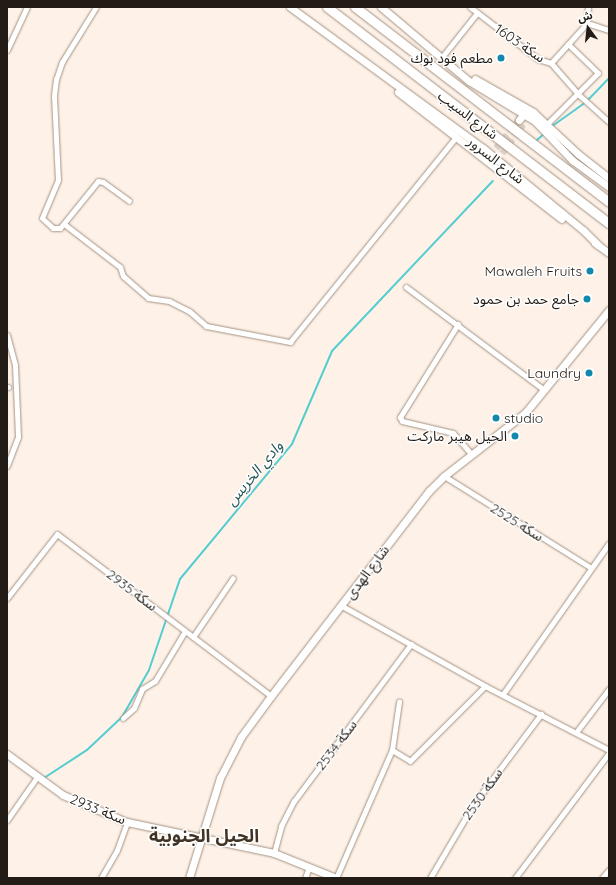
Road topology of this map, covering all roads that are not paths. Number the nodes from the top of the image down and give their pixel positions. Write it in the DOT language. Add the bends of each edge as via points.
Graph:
graph roads {
  1 [pos="27,7"];
  2 [pos="96,7"];
  3 [pos="290,7"];
  4 [pos="327,7"];
  5 [pos="355,7"];
  6 [pos="381,7"];
  7 [pos="470,7"];
  8 [pos="588,7"];
  9 [pos="477,12"];
  10 [pos="587,23"];
  11 [pos="609,30"];
  12 [pos="568,44"];
  13 [pos="7,50"];
  14 [pos="442,57"];
  15 [pos="551,63"];
  16 [pos="389,82"];
  17 [pos="579,95"];
  18 [pos="529,113"];
  19 [pos="521,122"];
  20 [pos="609,122"];
  21 [pos="547,124"];
  22 [pos="455,138"];
  23 [pos="499,150"];
  24 [pos="491,160"];
  25 [pos="609,178"];
  26 [pos="609,187"];
  27 [pos="129,201"];
  28 [pos="609,202"];
  29 [pos="609,223"];
  30 [pos="64,224"];
  31 [pos="609,253"];
  32 [pos="406,287"];
  33 [pos="609,310"];
  34 [pos="458,324"];
  35 [pos="7,334"];
  36 [pos="544,390"];
  37 [pos="472,454"];
  38 [pos="7,466"];
  39 [pos="444,476"];
  40 [pos="609,543"];
  41 [pos="591,568"];
  42 [pos="233,578"];
  43 [pos="7,598"];
  44 [pos="342,606"];
  45 [pos="185,631"];
  46 [pos="193,637"];
  47 [pos="411,644"];
  48 [pos="485,686"];
  49 [pos="609,689"];
  50 [pos="502,694"];
  51 [pos="271,696"];
  52 [pos="399,702"];
  53 [pos="541,714"];
  54 [pos="123,718"];
  55 [pos="577,731"];
  56 [pos="392,750"];
  57 [pos="609,750"];
  58 [pos="609,753"];
  59 [pos="7,754"];
  60 [pos="37,777"];
  61 [pos="7,820"];
  62 [pos="126,822"];
  63 [pos="201,836"];
  64 [pos="274,853"];
  65 [pos="309,867"];
  66 [pos="609,870"];
  67 [pos="101,878"];
  68 [pos="189,878"];
  69 [pos="305,878"];
  70 [pos="336,878"];
  71 [pos="430,878"];
  72 [pos="514,878"];
  73 [pos="602,878"];
  1 -- 13 [label="street"];
  2 -- 30 [label="street" via="62,62 56,79 54,96 58,180 42,218 54,228 60,228"];
  3 -- 16 [label="street, شارع السرور"];
  4 -- 29 [label="highway, شارع السيب"];
  5 -- 28 [label="highway, شارع السيب"];
  6 -- 14 [label="street"];
  7 -- 9 [label="street, سكة 1603"];
  8 -- 10 [label="street"];
  9 -- 14 [label="street"];
  9 -- 15 [label="street, سكة 1603" via="538,58"];
  10 -- 11 [label="street"];
  10 -- 12 [label="street"];
  12 -- 15 [label="street"];
  12 -- 17 [label="street" via="598,72"];
  14 -- 18 [label="street" via="455,68"];
  15 -- 17 [label="street"];
  16 -- 22 [label="street, شارع السرور"];
  16 -- 24 [label="street, شارع السرور"];
  17 -- 20 [label="street"];
  17 -- 21 [label="street"];
  18 -- 19 [label="street"];
  18 -- 21 [label="street"];
  18 -- 26 [label="street" via="576,164"];
  21 -- 25 [label="street" via="578,154"];
  22 -- 24 [label="street, شارع السرور"];
  22 -- 30 [label="street" via="290,342 206,326 188,311 169,301 148,298 123,276 120,268"];
  23 -- 24 [label="street"];
  24 -- 31 [label="street, شارع السرور"];
  27 -- 30 [label="street" via="98,181"];
  32 -- 34 [label="street"];
  33 -- 36 [label="street, شارع الهدى"];
  34 -- 36 [label="street"];
  34 -- 37 [label="street" via="400,417 402,421 453,433"];
  35 -- 38 [label="street" via="15,364 18,437"];
  36 -- 37 [label="street, شارع الهدى" via="525,413"];
  37 -- 39 [label="street, شارع الهدى"];
  39 -- 41 [label="street, سكة 2525"];
  39 -- 44 [label="street, شارع الهدى" via="415,508"];
  40 -- 41 [label="street"];
  41 -- 50 [label="street"];
  42 -- 46 [label="street"];
  43 -- 45 [label="street, سكة 2935" via="57,534"];
  44 -- 47 [label="street"];
  44 -- 51 [label="street, شارع الهدى"];
  45 -- 46 [label="street, سكة 2935"];
  45 -- 54 [label="street" via="155,681 142,689 134,708"];
  46 -- 51 [label="street, سكة 2935"];
  47 -- 48 [label="street"];
  47 -- 64 [label="street, سكة 2534" via="294,801 281,826"];
  48 -- 50 [label="street"];
  48 -- 56 [label="street" via="410,761"];
  49 -- 55 [label="street"];
  50 -- 53 [label="street"];
  51 -- 63 [label="street, شارع الهدى" via="230,756"];
  52 -- 56 [label="street"];
  53 -- 55 [label="street"];
  53 -- 71 [label="street, سكة 2530" via="472,805"];
  55 -- 57 [label="street"];
  56 -- 70 [label="street"];
  58 -- 72 [label="street"];
  59 -- 60 [label="street, سكة 2933"];
  60 -- 61 [label="street"];
  60 -- 62 [label="street, سكة 2933" via="87,807"];
  62 -- 63 [label="street, سكة 2933"];
  62 -- 67 [label="street" via="117,850"];
  63 -- 64 [label="street, سكة 2933"];
  63 -- 68 [label="street, شارع الهدى"];
  64 -- 65 [label="street, سكة 2933"];
  65 -- 69 [label="street"];
  65 -- 70 [label="street, سكة 2933"];
  66 -- 73 [label="street"];
}
